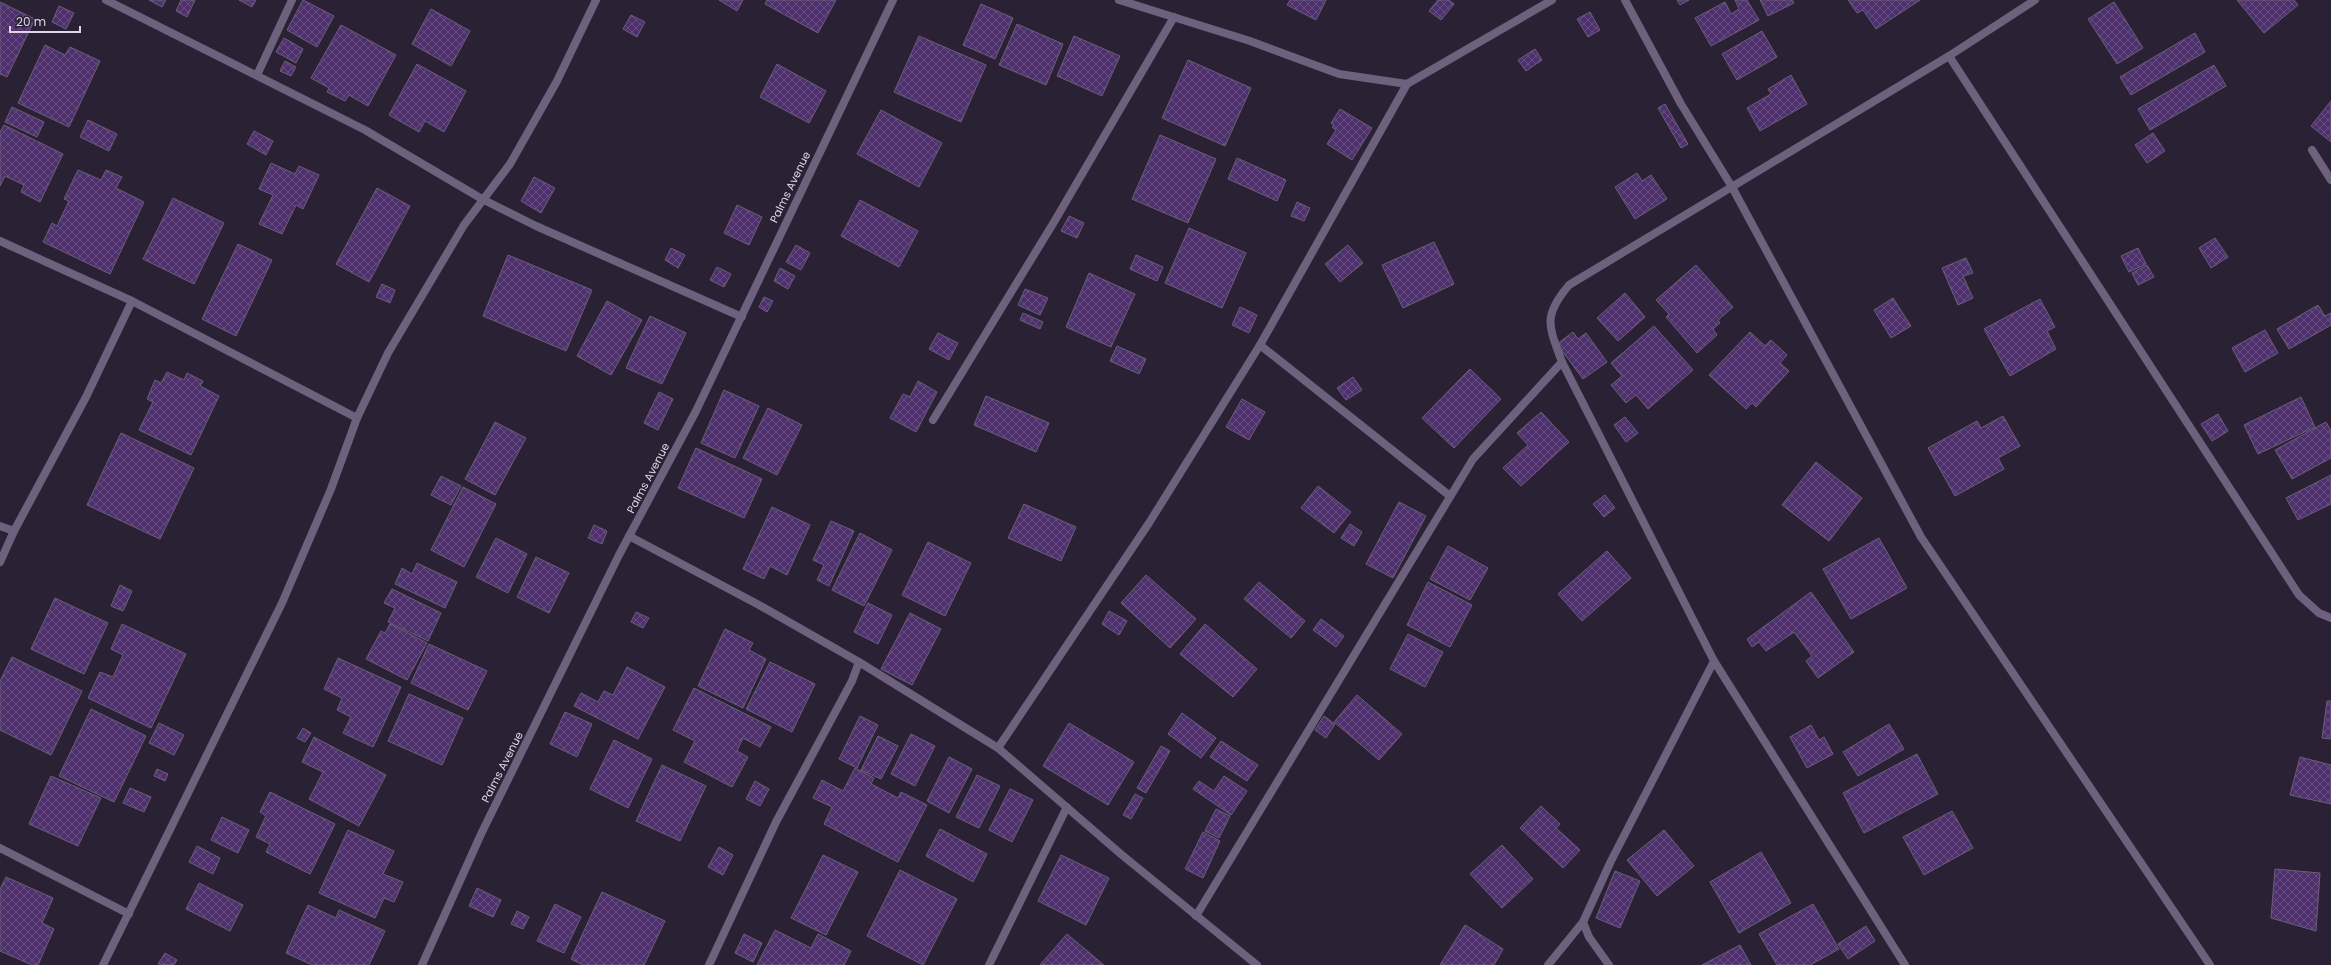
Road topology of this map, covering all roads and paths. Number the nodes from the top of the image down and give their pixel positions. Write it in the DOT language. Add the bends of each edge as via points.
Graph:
graph roads {
  1 [pos="106,0"];
  2 [pos="292,0"];
  3 [pos="596,0"];
  4 [pos="893,0"];
  5 [pos="1119,0"];
  6 [pos="1552,0"];
  7 [pos="1625,0"];
  8 [pos="2035,0"];
  9 [pos="1174,17"];
  10 [pos="1949,56"];
  11 [pos="257,75"];
  12 [pos="1407,84"];
  13 [pos="2312,150"];
  14 [pos="2331,180"];
  15 [pos="1732,187"];
  16 [pos="482,199"];
  17 [pos="0,242"];
  18 [pos="132,301"];
  19 [pos="742,317"];
  20 [pos="1260,345"];
  21 [pos="1562,362"];
  22 [pos="358,418"];
  23 [pos="933,420"];
  24 [pos="1450,496"];
  25 [pos="0,526"];
  26 [pos="14,531"];
  27 [pos="629,536"];
  28 [pos="0,562"];
  29 [pos="2331,618"];
  30 [pos="1714,661"];
  31 [pos="859,662"];
  32 [pos="998,748"];
  33 [pos="1067,808"];
  34 [pos="0,848"];
  35 [pos="129,914"];
  36 [pos="1196,916"];
  37 [pos="1583,922"];
  38 [pos="1256,964"];
  39 [pos="103,965"];
  40 [pos="422,965"];
  41 [pos="709,965"];
  42 [pos="989,965"];
  43 [pos="1548,965"];
  44 [pos="1609,965"];
  45 [pos="1905,965"];
  46 [pos="2210,965"];
  1 -- 11 [label="street"];
  2 -- 11 [label="street"];
  3 -- 16 [label="street" via="557,80 514,157"];
  4 -- 19 [label="street, Palms Avenue" via="766,261"];
  5 -- 9 [label="street"];
  6 -- 12 [label="street"];
  7 -- 15 [label="street" via="1681,104"];
  8 -- 10 [label="street"];
  9 -- 12 [label="street" via="1250,41 1339,74"];
  9 -- 23 [label="street" via="1054,222"];
  10 -- 15 [label="street"];
  10 -- 29 [label="street" via="2299,595 2319,613"];
  11 -- 16 [label="street" via="365,130"];
  12 -- 20 [label="street"];
  13 -- 14 [label="street"];
  15 -- 21 [label="street" via="1569,285 1555,301 1549,325"];
  15 -- 46 [label="street" via="1921,537"];
  16 -- 19 [label="street" via="536,226"];
  16 -- 22 [label="street" via="388,353"];
  17 -- 18 [label="street"];
  18 -- 22 [label="street"];
  18 -- 26 [label="street" via="86,397"];
  19 -- 27 [label="street, Palms Avenue" via="696,411"];
  20 -- 24 [label="street"];
  20 -- 32 [label="street" via="1149,523"];
  21 -- 24 [label="street" via="1472,459"];
  21 -- 30 [label="street"];
  22 -- 35 [label="street" via="331,489 282,603"];
  24 -- 36 [label="street"];
  25 -- 26 [label="street"];
  26 -- 28 [label="street"];
  27 -- 31 [label="street"];
  27 -- 40 [label="street, Palms Avenue" via="482,832"];
  30 -- 37 [label="street" via="1611,861"];
  30 -- 45 [label="street"];
  31 -- 32 [label="street"];
  31 -- 41 [label="street" via="852,681 776,822"];
  32 -- 33 [label="street"];
  33 -- 36 [label="street"];
  33 -- 42 [label="street"];
  34 -- 35 [label="street"];
  35 -- 39 [label="street"];
  36 -- 38 [label="street"];
  37 -- 43 [label="street"];
  37 -- 44 [label="street" via="1589,937"];
}
